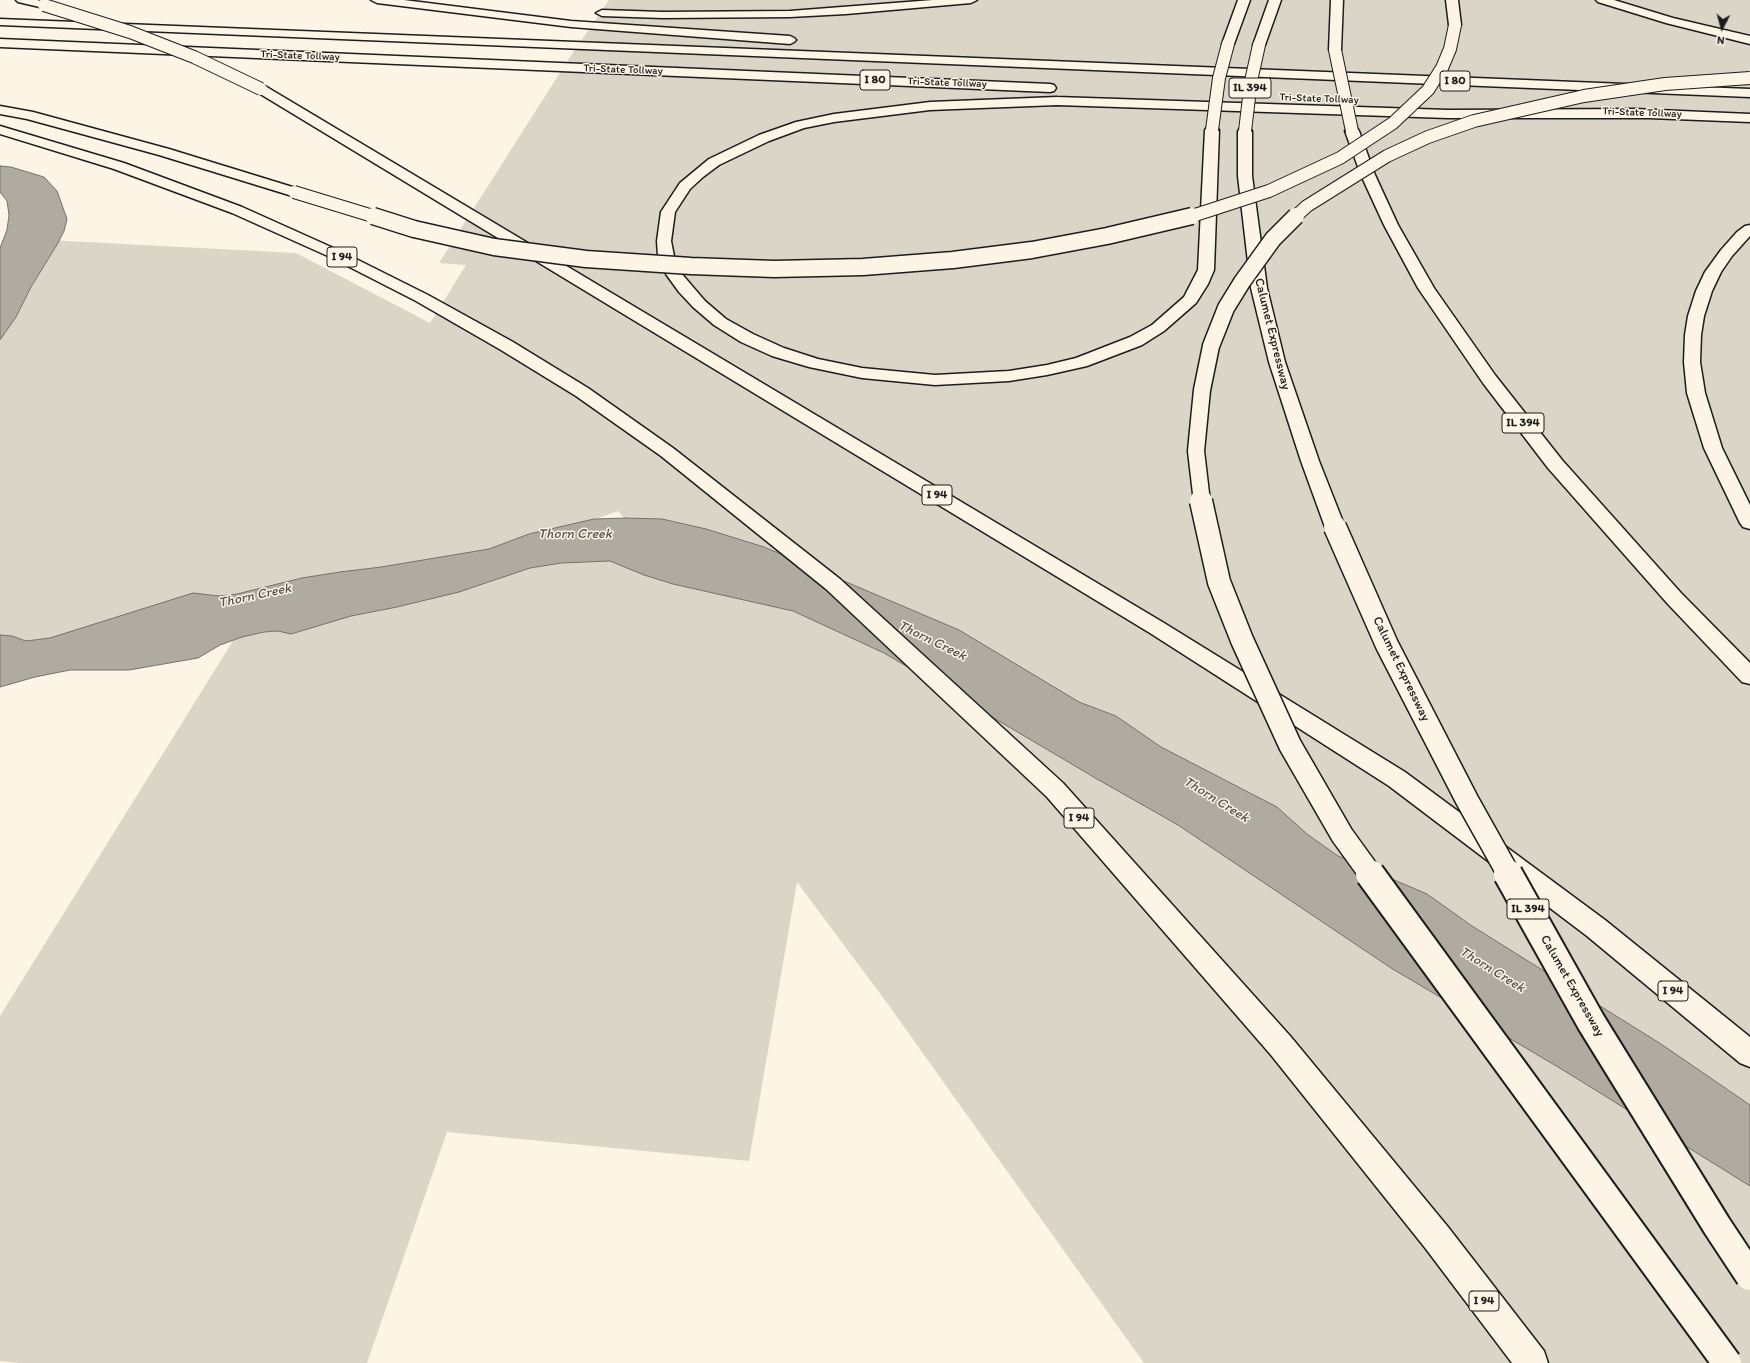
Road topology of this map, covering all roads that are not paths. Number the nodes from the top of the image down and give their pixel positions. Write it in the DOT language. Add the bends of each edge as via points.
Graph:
graph roads {
  1 [pos="22,0"];
  2 [pos="377,0"];
  3 [pos="445,0"];
  4 [pos="970,0"];
  5 [pos="1244,0"];
  6 [pos="1275,0"];
  7 [pos="1337,0"];
  8 [pos="1452,0"];
  9 [pos="1602,0"];
  10 [pos="546,10"];
  11 [pos="591,12"];
  12 [pos="0,22"];
  13 [pos="801,40"];
  14 [pos="1750,40"];
  15 [pos="0,43"];
  16 [pos="889,46"];
  17 [pos="0,52"];
  18 [pos="230,53"];
  19 [pos="1160,70"];
  20 [pos="1750,78"];
  21 [pos="1064,88"];
  22 [pos="1120,91"];
  23 [pos="1750,93"];
  24 [pos="0,110"];
  25 [pos="1647,114"];
  26 [pos="1750,118"];
  27 [pos="0,130"];
  28 [pos="1750,229"];
  29 [pos="1750,523"];
  30 [pos="1750,676"];
  31 [pos="1750,1054"];
  32 [pos="1750,1276"];
  33 [pos="1532,1363"];
  34 [pos="1727,1363"];
  1 -- 31 [label="highway, I 94, bridge" via="130,32 194,57 261,89 1130,612 1397,779 1596,928"];
  2 -- 13 [label="highway" via="571,24"];
  3 -- 10 [label="highway"];
  4 -- 11 [label="highway" via="790,14 670,15"];
  5 -- 25 [label="highway, bridge" via="1219,78 1212,130 1206,270 1190,300 1158,328 1136,340 1081,362 1009,376 935,380 862,373 815,363 778,352 753,341 720,322 699,304 674,274 666,256 664,241 668,212 685,186 714,162 764,138 801,125 849,116 930,106 1057,101 1448,114"];
  6 -- 32 [label="highway, Calumet Expressway / IL 394, bridge" via="1259,45 1251,81 1245,131 1245,176 1259,288 1277,362 1310,461 1335,527 1388,645 1479,821 1591,1022"];
  7 -- 30 [label="highway, IL 394, bridge" via="1335,50 1352,131 1368,175 1391,225 1426,288 1489,379 1555,464 1674,598"];
  8 -- 24 [label="highway, bridge" via="1456,25 1450,49 1428,90 1393,124 1340,158 1269,191 1190,217 1107,236 1032,250 864,267 774,269 691,266 586,259 494,247 414,229 164,152 28,115"];
  9 -- 14 [label="highway"];
  12 -- 19 [label="highway, Tri-State Tollway / I 80"];
  15 -- 18 [label="highway, Tri-State Tollway / I 80"];
  16 -- 19 [label="highway"];
  17 -- 18 [label="highway"];
  18 -- 21 [label="highway, Tri-State Tollway / I 80"];
  19 -- 23 [label="highway, Tri-State Tollway / I 80"];
  20 -- 34 [label="highway, bridge" via="1665,84 1584,96 1474,121 1428,137 1387,156 1307,206 1274,239 1226,308 1211,346 1202,390 1196,451 1202,506 1219,582 1242,640 1290,745 1342,835"];
  22 -- 25 [label="highway, Tri-State Tollway / I 80"];
  25 -- 26 [label="highway, Tri-State Tollway / I 80"];
  27 -- 33 [label="highway, I 94" via="119,166 237,210 335,254 422,298 582,392 667,452 833,584 1055,790 1281,1046 1437,1238"];
  28 -- 29 [label="highway" via="1726,253 1704,291 1696,316 1692,362 1696,393 1713,448"];
}
